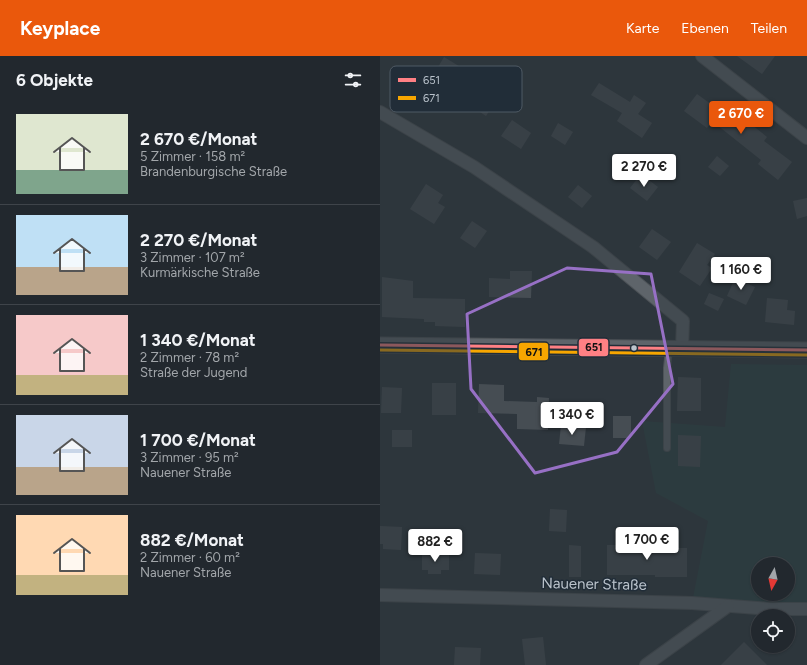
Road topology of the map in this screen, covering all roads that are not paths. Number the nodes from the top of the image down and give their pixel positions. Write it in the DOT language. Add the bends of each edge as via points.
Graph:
graph roads {
  1 [pos="702,56"];
  2 [pos="380,112"];
  3 [pos="807,138"];
  4 [pos="380,345"];
  5 [pos="676,349"];
  6 [pos="807,350"];
  7 [pos="667,448"];
  8 [pos="380,595"];
  9 [pos="728,606"];
  10 [pos="807,609"];
  11 [pos="646,665"];
  1 -- 3 [label="street"];
  2 -- 5 [label="street" via="474,167 593,247 683,321"];
  4 -- 5 [label="street"];
  5 -- 6 [label="street"];
  5 -- 7 [label="lane" via="667,368"];
  8 -- 9 [label="street, Nauener Straße" via="692,602"];
  9 -- 10 [label="street, Nauener Straße"];
  9 -- 11 [label="street"];
}
